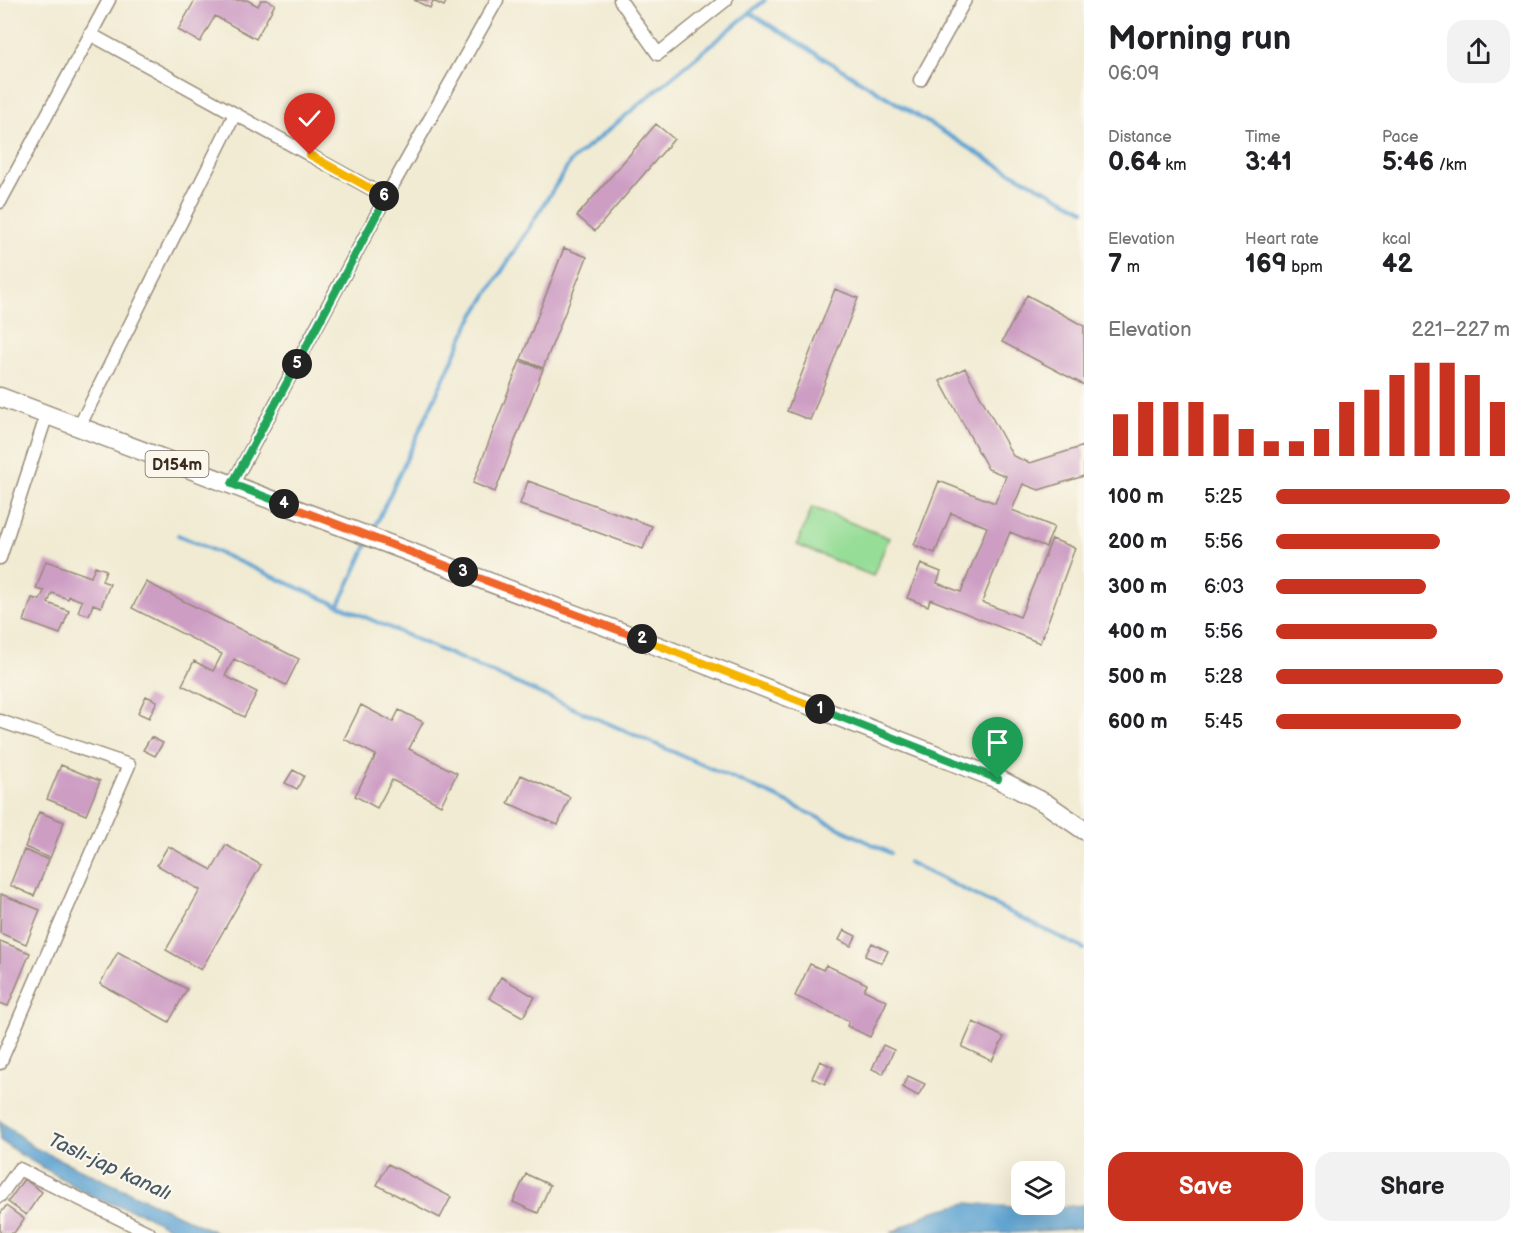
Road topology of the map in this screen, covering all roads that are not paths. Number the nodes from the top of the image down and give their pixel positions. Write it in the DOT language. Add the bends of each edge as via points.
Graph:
graph roads {
  1 [pos="109,0"];
  2 [pos="497,0"];
  3 [pos="620,0"];
  4 [pos="726,0"];
  5 [pos="965,0"];
  6 [pos="90,34"];
  7 [pos="920,80"];
  8 [pos="235,114"];
  9 [pos="386,197"];
  10 [pos="0,202"];
  11 [pos="0,397"];
  12 [pos="47,414"];
  13 [pos="79,426"];
  14 [pos="232,484"];
  15 [pos="0,558"];
  16 [pos="1,725"];
  17 [pos="1084,830"];
  18 [pos="0,1063"];
  19 [pos="0,1196"];
  20 [pos="149,1233"];
  1 -- 6 [label="street"];
  2 -- 9 [label="street"];
  3 -- 4 [label="street" via="658,54"];
  5 -- 7 [label="street"];
  6 -- 8 [label="street"];
  6 -- 10 [label="street"];
  8 -- 9 [label="street"];
  8 -- 13 [label="street"];
  9 -- 14 [label="street"];
  11 -- 12 [label="main road, D154m"];
  12 -- 13 [label="main road, D154m"];
  12 -- 15 [label="street"];
  13 -- 14 [label="main road, D154m"];
  14 -- 17 [label="main road, D154m" via="998,779 1045,803"];
  16 -- 18 [label="street" via="129,765"];
  19 -- 20 [label="street" via="20,1169"];
}
